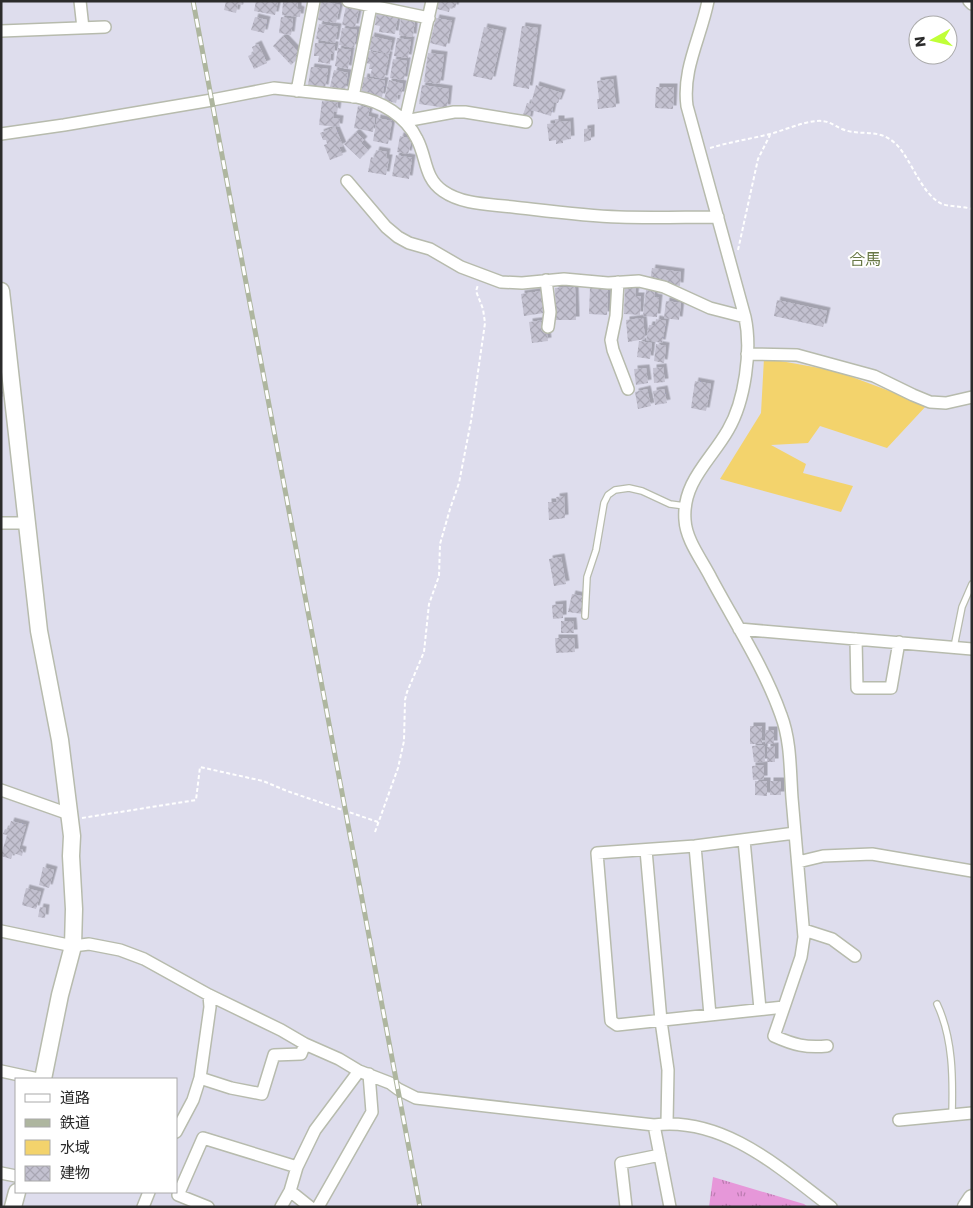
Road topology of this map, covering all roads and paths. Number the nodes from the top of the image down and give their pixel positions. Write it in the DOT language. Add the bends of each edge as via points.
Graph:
graph roads {
  1 [pos="80,1"];
  2 [pos="314,1"];
  3 [pos="348,1"];
  4 [pos="432,1"];
  5 [pos="708,1"];
  6 [pos="968,1"];
  7 [pos="972,4"];
  8 [pos="371,6"];
  9 [pos="429,18"];
  10 [pos="105,27"];
  11 [pos="83,28"];
  12 [pos="1,31"];
  13 [pos="297,91"];
  14 [pos="353,97"];
  15 [pos="405,121"];
  16 [pos="526,122"];
  17 [pos="1,134"];
  18 [pos="771,134"];
  19 [pos="699,153"];
  20 [pos="347,181"];
  21 [pos="972,209"];
  22 [pos="718,217"];
  23 [pos="486,275"];
  24 [pos="733,275"];
  25 [pos="546,280"];
  26 [pos="618,282"];
  27 [pos="1,291"];
  28 [pos="745,317"];
  29 [pos="548,327"];
  30 [pos="747,354"];
  31 [pos="628,389"];
  32 [pos="972,397"];
  33 [pos="685,506"];
  34 [pos="1,523"];
  35 [pos="28,523"];
  36 [pos="972,584"];
  37 [pos="585,616"];
  38 [pos="739,629"];
  39 [pos="856,639"];
  40 [pos="900,642"];
  41 [pos="954,647"];
  42 [pos="972,649"];
  43 [pos="1,790"];
  44 [pos="69,814"];
  45 [pos="378,822"];
  46 [pos="375,832"];
  47 [pos="795,834"];
  48 [pos="744,840"];
  49 [pos="695,846"];
  50 [pos="646,850"];
  51 [pos="798,862"];
  52 [pos="972,870"];
  53 [pos="1,930"];
  54 [pos="804,930"];
  55 [pos="73,946"];
  56 [pos="855,956"];
  57 [pos="209,995"];
  58 [pos="937,1004"];
  59 [pos="784,1007"];
  60 [pos="760,1009"];
  61 [pos="710,1015"];
  62 [pos="661,1021"];
  63 [pos="305,1044"];
  64 [pos="828,1046"];
  65 [pos="1,1072"];
  66 [pos="364,1072"];
  67 [pos="33,1078"];
  68 [pos="43,1078"];
  69 [pos="200,1078"];
  70 [pos="972,1113"];
  71 [pos="952,1114"];
  72 [pos="899,1120"];
  73 [pos="667,1123"];
  74 [pos="654,1125"];
  75 [pos="178,1128"];
  76 [pos="660,1155"];
  77 [pos="297,1167"];
  78 [pos="1,1173"];
  79 [pos="15,1176"];
  80 [pos="290,1191"];
  81 [pos="17,1193"];
  82 [pos="149,1193"];
  83 [pos="972,1198"];
  84 [pos="13,1207"];
  85 [pos="143,1207"];
  86 [pos="208,1207"];
  87 [pos="281,1207"];
  88 [pos="310,1207"];
  89 [pos="318,1207"];
  90 [pos="626,1207"];
  91 [pos="670,1207"];
  92 [pos="831,1207"];
  93 [pos="966,1207"];
  1 -- 11 [label="street"];
  2 -- 13 [label="street"];
  3 -- 8 [label="street"];
  4 -- 9 [label="street"];
  5 -- 19 [label="street" via="686,81 687,106"];
  6 -- 7 [label="street"];
  8 -- 9 [label="street"];
  8 -- 14 [label="street"];
  9 -- 15 [label="street"];
  10 -- 11 [label="street"];
  11 -- 12 [label="street"];
  13 -- 14 [label="street"];
  13 -- 17 [label="street" via="274,88"];
  14 -- 15 [label="street" via="390,109"];
  15 -- 16 [label="street" via="466,112"];
  15 -- 22 [label="street" via="417,138 432,182 457,198 572,214"];
  18 -- 19 [label="path"];
  18 -- 21 [label="path" via="817,121 828,121 843,129 877,133 902,150 924,187 936,200"];
  18 -- 24 [label="path" via="758,159"];
  19 -- 22 [label="street"];
  20 -- 23 [label="street" via="398,237 430,248 461,266"];
  22 -- 24 [label="street"];
  23 -- 25 [label="street" via="512,283"];
  23 -- 45 [label="path" via="476,291 485,323 461,475 440,544 439,576 429,604 424,652 405,700 404,741 398,768"];
  24 -- 28 [label="street"];
  25 -- 26 [label="street"];
  25 -- 29 [label="street" via="550,312"];
  26 -- 28 [label="street" via="639,281 656,285 710,308"];
  26 -- 31 [label="street" via="611,340"];
  27 -- 35 [label="street"];
  28 -- 30 [label="street"];
  30 -- 32 [label="street" via="797,355 874,376 930,402 946,403"];
  30 -- 33 [label="street" via="737,413 694,480"];
  33 -- 37 [label="lane" via="670,504 629,488 615,490 608,495 587,577"];
  33 -- 38 [label="street" via="684,519 689,536"];
  34 -- 35 [label="street"];
  35 -- 44 [label="street" via="39,631 60,740"];
  36 -- 41 [label="lane" via="962,607"];
  38 -- 39 [label="street"];
  38 -- 47 [label="street" via="782,718"];
  39 -- 40 [label="street"];
  39 -- 40 [label="street" via="858,688 891,688"];
  40 -- 41 [label="street"];
  41 -- 42 [label="street"];
  43 -- 44 [label="street"];
  44 -- 45 [label="path" via="78,819 196,800 200,767 264,781"];
  44 -- 55 [label="street"];
  45 -- 46 [label="path"];
  47 -- 48 [label="street"];
  47 -- 51 [label="street"];
  48 -- 49 [label="street"];
  48 -- 60 [label="street"];
  49 -- 50 [label="street"];
  49 -- 61 [label="street"];
  50 -- 62 [label="street"];
  50 -- 62 [label="street" via="597,854 602,913 612,1021 617,1026"];
  51 -- 52 [label="street" via="830,855 872,854"];
  51 -- 54 [label="street"];
  53 -- 55 [label="street"];
  54 -- 56 [label="street" via="832,939"];
  54 -- 59 [label="street" via="801,957"];
  55 -- 57 [label="street" via="90,944 120,950 144,959"];
  55 -- 68 [label="street"];
  57 -- 63 [label="street"];
  57 -- 69 [label="street"];
  58 -- 71 [label="lane" via="952,1064"];
  59 -- 60 [label="street"];
  59 -- 64 [label="street" via="774,1036 810,1048"];
  60 -- 61 [label="street"];
  61 -- 62 [label="street"];
  62 -- 73 [label="street" via="668,1070"];
  63 -- 66 [label="street"];
  63 -- 69 [label="street" via="301,1054 274,1055 262,1094"];
  65 -- 67 [label="street"];
  66 -- 74 [label="street" via="416,1098"];
  66 -- 77 [label="street" via="315,1130"];
  66 -- 89 [label="street" via="372,1112"];
  69 -- 75 [label="street"];
  70 -- 71 [label="street"];
  71 -- 72 [label="street"];
  73 -- 74 [label="street"];
  73 -- 92 [label="street" via="701,1129 736,1141 762,1156"];
  74 -- 76 [label="street"];
  76 -- 90 [label="street" via="621,1163"];
  76 -- 91 [label="street"];
  77 -- 80 [label="street"];
  77 -- 86 [label="street" via="203,1138 178,1195"];
  78 -- 79 [label="street"];
  80 -- 87 [label="street"];
  80 -- 88 [label="street"];
  81 -- 84 [label="street"];
  82 -- 85 [label="street"];
  83 -- 93 [label="street"];
}
